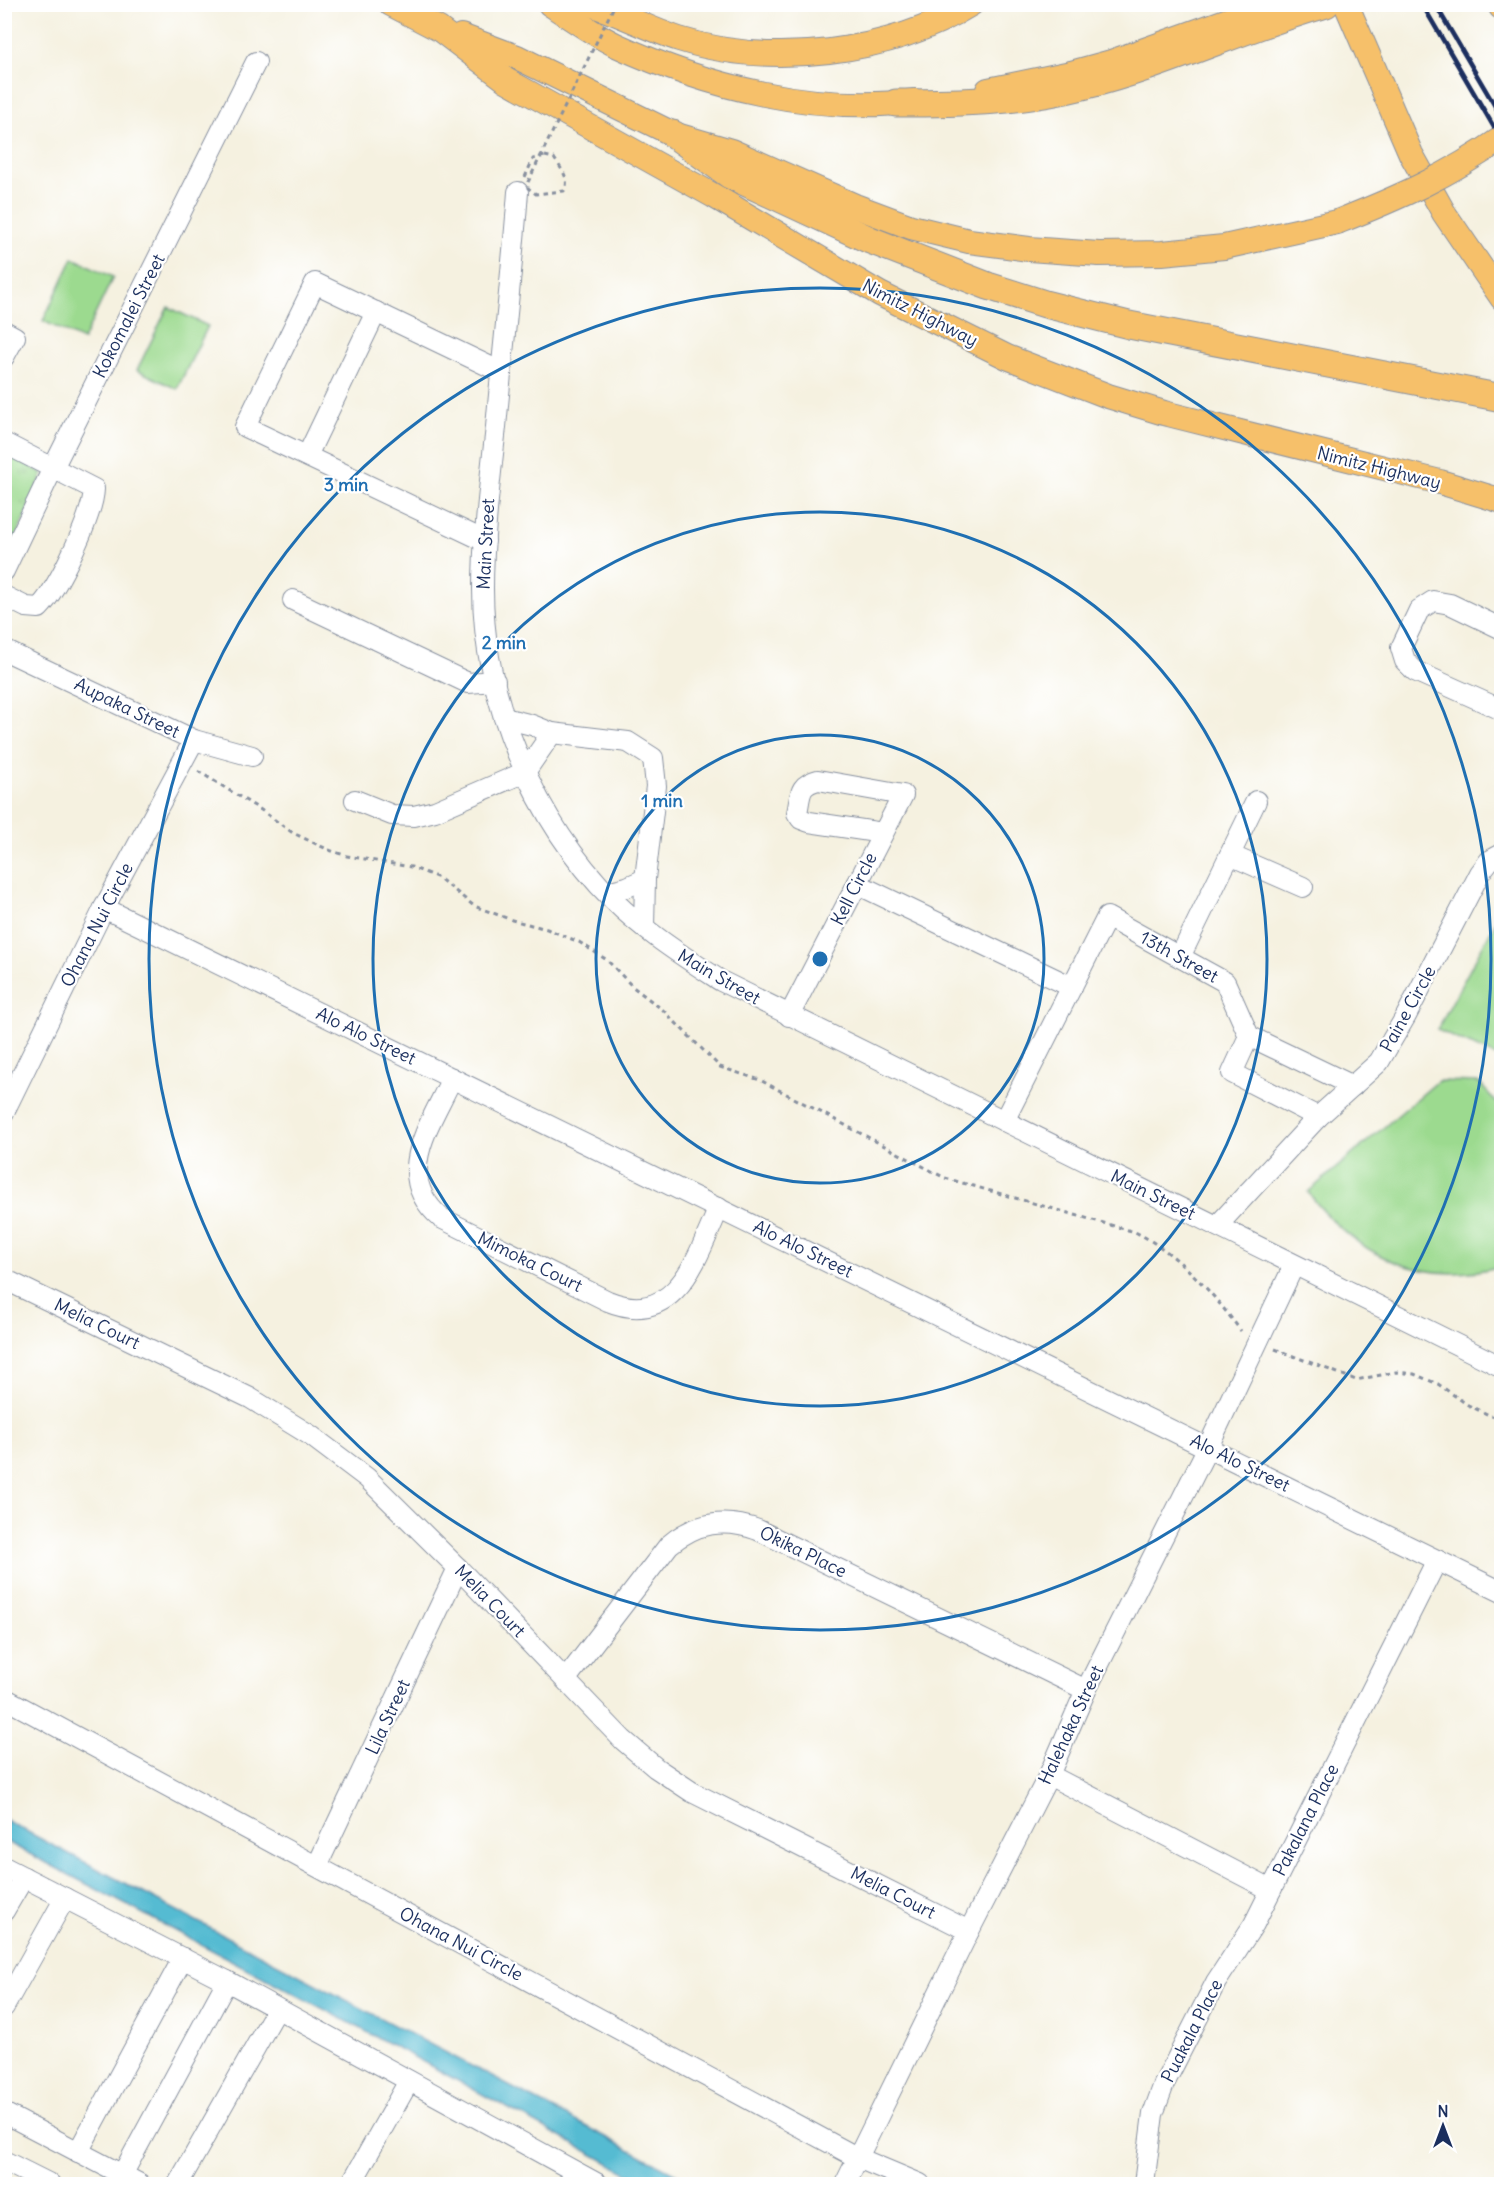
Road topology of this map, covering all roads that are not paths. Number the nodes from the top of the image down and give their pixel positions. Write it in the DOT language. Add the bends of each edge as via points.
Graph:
graph roads {
  1 [pos="391,4"];
  2 [pos="549,4"];
  3 [pos="589,4"];
  4 [pos="971,4"];
  5 [pos="1273,4"];
  6 [pos="1326,4"];
  7 [pos="1346,4"];
  8 [pos="439,28"];
  9 [pos="256,62"];
  10 [pos="896,104"];
  11 [pos="673,134"];
  12 [pos="1502,138"];
  13 [pos="518,192"];
  14 [pos="1502,298"];
  15 [pos="376,312"];
  16 [pos="4,331"];
  17 [pos="4,357"];
  18 [pos="501,372"];
  19 [pos="1502,398"];
  20 [pos="4,444"];
  21 [pos="307,456"];
  22 [pos="53,468"];
  23 [pos="1502,501"];
  24 [pos="485,542"];
  25 [pos="4,571"];
  26 [pos="4,596"];
  27 [pos="293,600"];
  28 [pos="1502,629"];
  29 [pos="4,650"];
  30 [pos="495,681"];
  31 [pos="1502,710"];
  32 [pos="504,718"];
  33 [pos="552,733"];
  34 [pos="194,740"];
  35 [pos="252,756"];
  36 [pos="525,772"];
  37 [pos="355,800"];
  38 [pos="1256,801"];
  39 [pos="883,833"];
  40 [pos="1502,854"];
  41 [pos="1230,855"];
  42 [pos="645,879"];
  43 [pos="857,884"];
  44 [pos="1303,887"];
  45 [pos="607,892"];
  46 [pos="104,908"];
  47 [pos="644,927"];
  48 [pos="1180,957"];
  49 [pos="1072,987"];
  50 [pos="789,1016"];
  51 [pos="1249,1036"];
  52 [pos="452,1078"];
  53 [pos="1353,1086"];
  54 [pos="4,1112"];
  55 [pos="1318,1117"];
  56 [pos="1004,1121"];
  57 [pos="719,1209"];
  58 [pos="1217,1226"];
  59 [pos="1294,1265"];
  60 [pos="4,1279"];
  61 [pos="1502,1367"];
  62 [pos="1208,1447"];
  63 [pos="1437,1560"];
  64 [pos="458,1568"];
  65 [pos="1502,1592"];
  66 [pos="566,1679"];
  67 [pos="1086,1690"];
  68 [pos="4,1698"];
  69 [pos="1049,1775"];
  70 [pos="317,1866"];
  71 [pos="4,1867"];
  72 [pos="24,1877"];
  73 [pos="1271,1890"];
  74 [pos="65,1898"];
  75 [pos="4,1911"];
  76 [pos="969,1931"];
  77 [pos="183,1958"];
  78 [pos="227,1981"];
  79 [pos="4,2007"];
  80 [pos="277,2009"];
  81 [pos="410,2082"];
  82 [pos="4,2113"];
  83 [pos="78,2152"];
  84 [pos="858,2158"];
  85 [pos="4,2161"];
  86 [pos="131,2180"];
  87 [pos="50,2184"];
  88 [pos="178,2184"];
  89 [pos="351,2184"];
  90 [pos="598,2184"];
  91 [pos="844,2184"];
  92 [pos="920,2184"];
  93 [pos="1144,2184"];
  1 -- 8 [label="main road, Nimitz Highway"];
  2 -- 10 [label="main road" via="615,44 720,83 783,97"];
  3 -- 4 [label="main road" via="680,39 735,51 778,54 833,51 881,42 925,27"];
  5 -- 10 [label="main road" via="1071,73"];
  6 -- 10 [label="highway" via="1085,86 977,103"];
  7 -- 14 [label="main road" via="1411,154 1444,213"];
  8 -- 11 [label="main road" via="517,57"];
  8 -- 23 [label="main road, Nimitz Highway" via="506,80 880,294 1006,357 1164,413"];
  9 -- 22 [label="street, Kokomalei Street"];
  11 -- 12 [label="main road, bridge" via="731,151 855,206 911,226 969,241 1099,254 1224,247 1337,222 1437,179"];
  11 -- 19 [label="highway" via="730,175 870,240 1044,304 1140,327"];
  13 -- 18 [label="street, Main Street"];
  15 -- 18 [label="street"];
  15 -- 21 [label="street"];
  15 -- 21 [label="street" via="315,283 245,427"];
  16 -- 17 [label="street" via="15,337"];
  18 -- 24 [label="street, Main Street"];
  20 -- 22 [label="street"];
  21 -- 24 [label="street"];
  22 -- 25 [label="street, Kokomalei Street"];
  22 -- 26 [label="street" via="94,489 94,501 50,597 39,608 26,607"];
  24 -- 30 [label="street, Main Street" via="483,591 489,659"];
  27 -- 30 [label="street" via="468,683"];
  28 -- 31 [label="street" via="1450,604 1433,601 1419,610 1401,648 1405,661 1415,671"];
  29 -- 34 [label="street, Aupaka Street"];
  30 -- 32 [label="street, Main Street"];
  32 -- 33 [label="street"];
  32 -- 36 [label="street, Main Street"];
  33 -- 36 [label="street"];
  33 -- 42 [label="street" via="628,742 653,758 656,786"];
  34 -- 35 [label="street, Aupaka Street"];
  34 -- 46 [label="street, Ohana Nui Circle"];
  36 -- 37 [label="street" via="425,814 392,815"];
  36 -- 45 [label="street, Main Street" via="568,846"];
  38 -- 41 [label="street"];
  39 -- 39 [label="street, Kell Circle" via="903,795 818,780 802,788 797,813 801,819"];
  39 -- 43 [label="street, Kell Circle"];
  40 -- 53 [label="street, Paine Circle" via="1489,861 1480,873 1379,1062"];
  41 -- 44 [label="street"];
  41 -- 48 [label="street"];
  42 -- 45 [label="street"];
  42 -- 47 [label="street"];
  43 -- 49 [label="street"];
  43 -- 50 [label="street, Kell Circle"];
  45 -- 47 [label="street, Main Street"];
  46 -- 52 [label="street, Alo Alo Street"];
  46 -- 54 [label="street, Ohana Nui Circle"];
  47 -- 50 [label="street, Main Street" via="721,981"];
  48 -- 49 [label="street, 13th Street" via="1107,917"];
  48 -- 51 [label="street, 13th Street" via="1225,982"];
  49 -- 56 [label="street"];
  50 -- 56 [label="street, Main Street"];
  51 -- 53 [label="street"];
  51 -- 55 [label="street" via="1232,1073"];
  52 -- 57 [label="street, Alo Alo Street"];
  52 -- 57 [label="street, Mimoka Court" via="417,1156 420,1191 429,1206 441,1218 608,1301 644,1307 661,1302 676,1291"];
  53 -- 55 [label="street, Paine Circle"];
  55 -- 58 [label="street, Paine Circle"];
  56 -- 58 [label="street, Main Street"];
  57 -- 62 [label="street, Alo Alo Street"];
  58 -- 59 [label="street, Main Street"];
  59 -- 61 [label="street, Main Street"];
  59 -- 62 [label="street, Halehaka Street"];
  60 -- 64 [label="street, Melia Court" via="250,1398 310,1435 367,1478"];
  62 -- 63 [label="street, Alo Alo Street"];
  62 -- 67 [label="street, Halehaka Street"];
  63 -- 65 [label="street, Alo Alo Street"];
  63 -- 73 [label="street, Pakalana Place"];
  64 -- 66 [label="street, Melia Court"];
  64 -- 70 [label="street, Lila Street"];
  66 -- 67 [label="street, Okika Place" via="669,1545 699,1526 723,1522 758,1530"];
  66 -- 76 [label="street, Melia Court" via="623,1740 692,1792"];
  67 -- 69 [label="street, Halehaka Street"];
  68 -- 70 [label="street, Ohana Nui Circle"];
  69 -- 73 [label="street, Pakalana Place"];
  69 -- 76 [label="street, Halehaka Street"];
  70 -- 84 [label="street, Ohana Nui Circle"];
  71 -- 72 [label="street"];
  72 -- 74 [label="street"];
  72 -- 75 [label="street"];
  73 -- 93 [label="street, Puakala Place" via="1216,1982 1164,2084 1153,2114"];
  74 -- 77 [label="street"];
  74 -- 79 [label="street"];
  76 -- 84 [label="street, Halehaka Street"];
  77 -- 78 [label="street"];
  77 -- 83 [label="street"];
  78 -- 80 [label="street"];
  78 -- 86 [label="street"];
  80 -- 81 [label="street"];
  80 -- 88 [label="street"];
  81 -- 89 [label="street"];
  81 -- 90 [label="street"];
  82 -- 83 [label="street"];
  83 -- 86 [label="street"];
  84 -- 91 [label="street, Halehaka Street"];
  84 -- 92 [label="street, Ohana Nui Circle"];
  85 -- 87 [label="street"];
}
